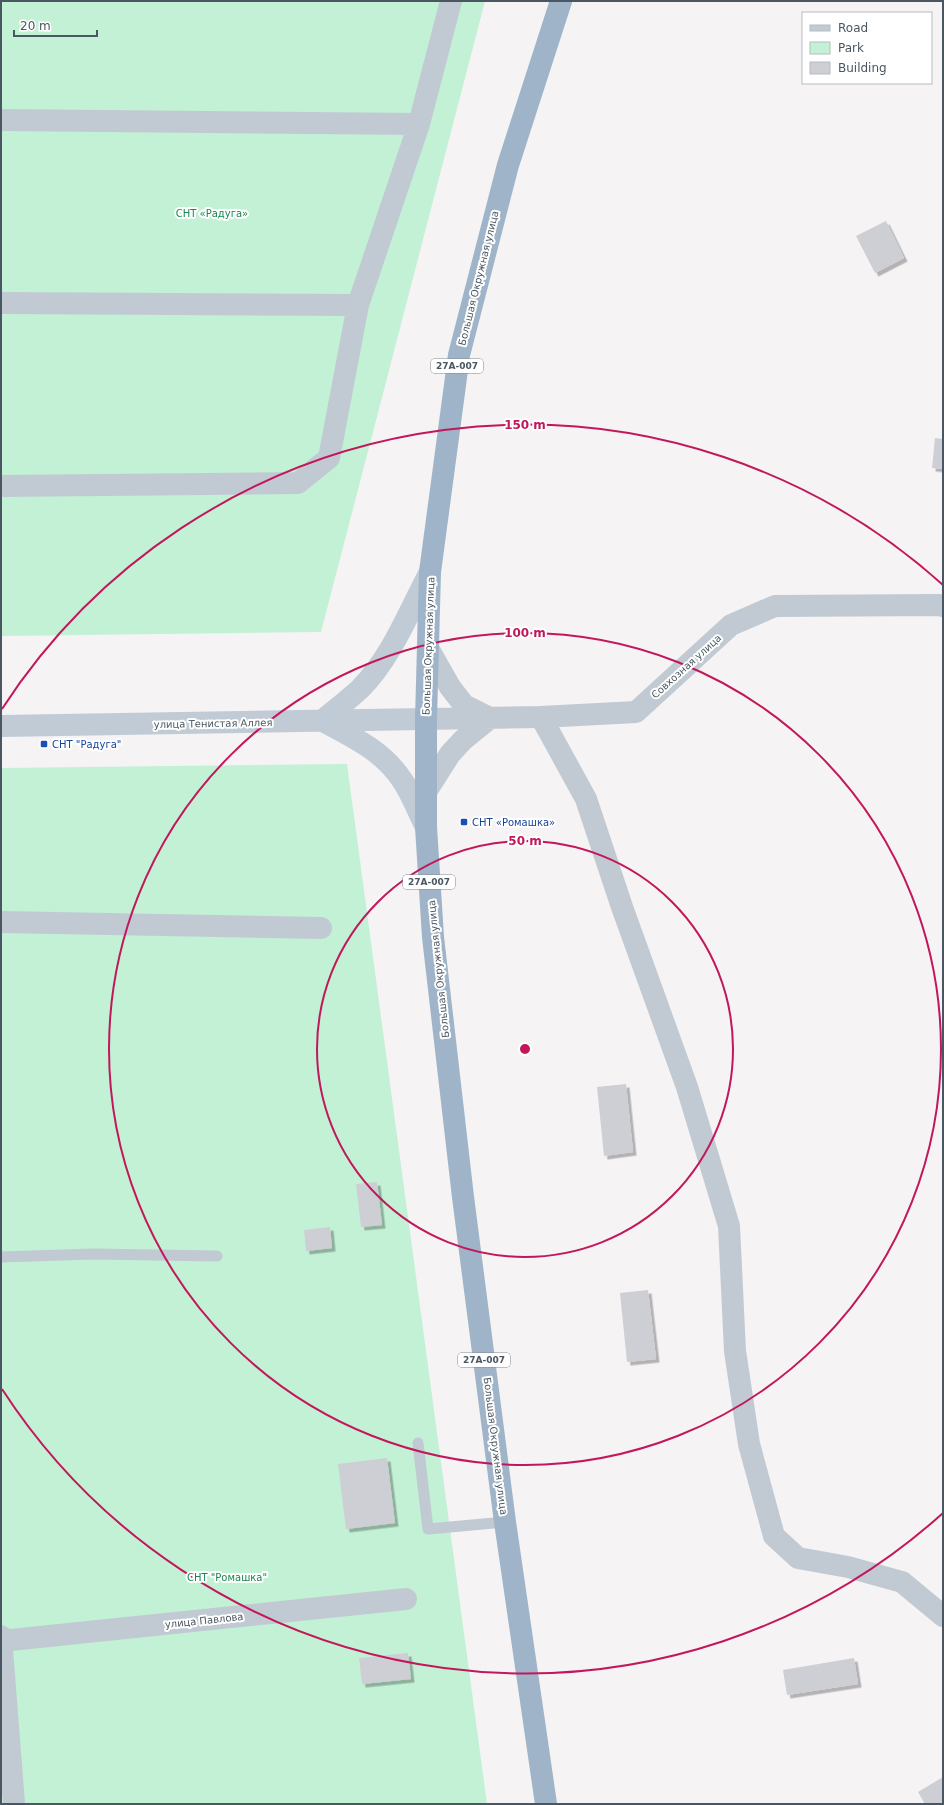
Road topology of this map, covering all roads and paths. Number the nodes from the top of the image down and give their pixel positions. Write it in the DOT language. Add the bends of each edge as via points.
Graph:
graph roads {
  1 [pos="451,1"];
  2 [pos="561,1"];
  3 [pos="1,120"];
  4 [pos="419,124"];
  5 [pos="1,303"];
  6 [pos="358,305"];
  7 [pos="1,486"];
  8 [pos="430,572"];
  9 [pos="943,606"];
  10 [pos="428,648"];
  11 [pos="490,718"];
  12 [pos="541,718"];
  13 [pos="426,719"];
  14 [pos="322,721"];
  15 [pos="1,726"];
  16 [pos="426,792"];
  17 [pos="426,827"];
  18 [pos="1,922"];
  19 [pos="321,928"];
  20 [pos="216,1256"];
  21 [pos="1,1257"];
  22 [pos="418,1443"];
  23 [pos="505,1522"];
  24 [pos="406,1599"];
  25 [pos="943,1616"];
  26 [pos="1,1636"];
  27 [pos="1,1641"];
  28 [pos="14,1804"];
  29 [pos="546,1804"];
  1 -- 4 [label="street"];
  2 -- 8 [label="highway, Большая Окружная улица / 27А-007" via="508,165 459,355"];
  3 -- 4 [label="street"];
  4 -- 6 [label="street"];
  5 -- 6 [label="street"];
  6 -- 7 [label="street" via="329,458 298,483"];
  8 -- 10 [label="highway, Большая Окружная улица / 27А-007"];
  8 -- 14 [label="main road" via="379,666 360,689"];
  9 -- 12 [label="street, Совхозная улица" via="775,606 731,625 636,712"];
  10 -- 11 [label="street" via="450,687 464,705"];
  10 -- 13 [label="highway, Большая Окружная улица / 27А-007"];
  11 -- 12 [label="street, Совхозная улица"];
  11 -- 13 [label="street, Совхозная улица"];
  11 -- 16 [label="street" via="450,754"];
  12 -- 25 [label="street" via="586,799 687,1087 729,1226 736,1351 749,1444 774,1536 798,1558 848,1567 902,1582"];
  13 -- 14 [label="main road, улица Тенистая Аллея"];
  13 -- 16 [label="highway, Большая Окружная улица / 27А-007"];
  14 -- 15 [label="main road, улица Тенистая Аллея"];
  14 -- 17 [label="main road" via="366,744 385,759 403,780"];
  16 -- 17 [label="highway, Большая Окружная улица / 27А-007"];
  17 -- 23 [label="highway, Большая Окружная улица / 27А-007" via="434,944 463,1197"];
  18 -- 19 [label="street"];
  20 -- 21 [label="lane" via="93,1254"];
  22 -- 23 [label="lane" via="428,1529"];
  23 -- 29 [label="highway, Большая Окружная улица / 27А-007"];
  24 -- 27 [label="street, улица Павлова"];
  26 -- 27 [label="street"];
  27 -- 28 [label="street"];
}
